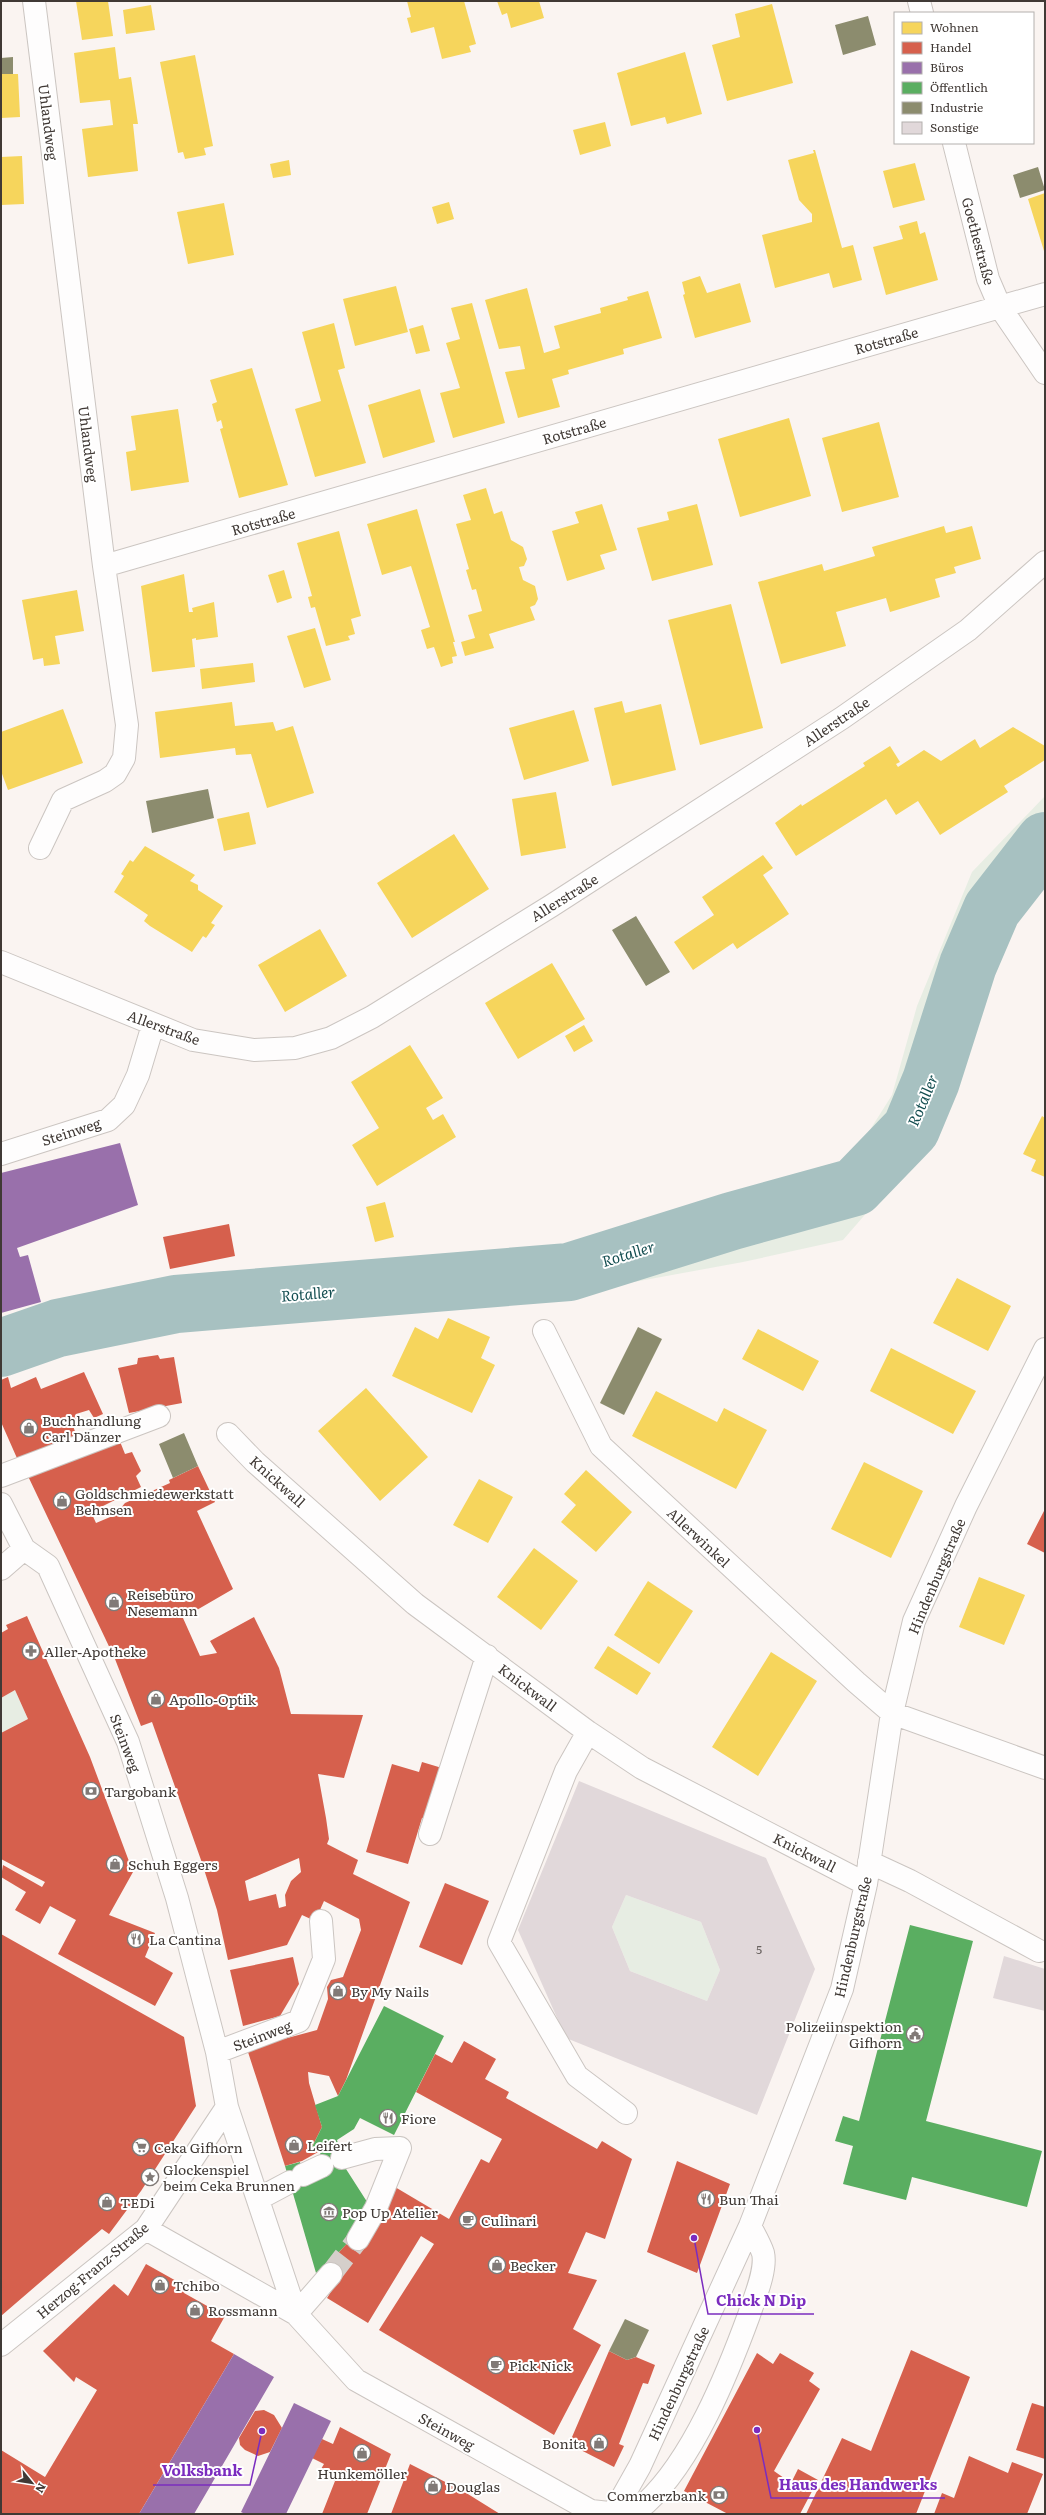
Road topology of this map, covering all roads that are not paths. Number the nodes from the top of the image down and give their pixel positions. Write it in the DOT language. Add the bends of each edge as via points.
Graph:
graph roads {
  1 [pos="34,1"];
  2 [pos="919,1"];
  3 [pos="922,12"];
  4 [pos="954,144"];
  5 [pos="1045,294"];
  6 [pos="1000,307"];
  7 [pos="1045,373"];
  8 [pos="1045,562"];
  9 [pos="104,566"];
  10 [pos="40,848"];
  11 [pos="1,962"];
  12 [pos="1,975"];
  13 [pos="30,976"];
  14 [pos="153,1025"];
  15 [pos="1,1154"];
  16 [pos="544,1331"];
  17 [pos="1045,1349"];
  18 [pos="159,1416"];
  19 [pos="228,1434"];
  20 [pos="1,1476"];
  21 [pos="1,1504"];
  22 [pos="24,1549"];
  23 [pos="1,1569"];
  24 [pos="487,1656"];
  25 [pos="892,1713"];
  26 [pos="588,1732"];
  27 [pos="1045,1768"];
  28 [pos="430,1834"];
  29 [pos="869,1862"];
  30 [pos="866,1884"];
  31 [pos="321,1921"];
  32 [pos="1039,1951"];
  33 [pos="217,2052"];
  34 [pos="228,2107"];
  35 [pos="626,2113"];
  36 [pos="342,2158"];
  37 [pos="305,2174"];
  38 [pos="258,2198"];
  39 [pos="750,2226"];
  40 [pos="146,2228"];
  41 [pos="358,2240"];
  42 [pos="331,2274"];
  43 [pos="296,2314"];
  44 [pos="1,2345"];
  45 [pos="616,2513"];
  1 -- 9 [label="street, Uhlandweg"];
  2 -- 3 [label="street"];
  4 -- 6 [label="street, Goethestraße" via="988,279"];
  5 -- 6 [label="street, Rotstraße"];
  6 -- 7 [label="street, Goethestraße"];
  6 -- 9 [label="street, Rotstraße"];
  8 -- 14 [label="street, Allerstraße" via="968,630 842,718 551,906 372,1017 330,1038 295,1048 254,1050 193,1040"];
  9 -- 10 [label="street, Uhlandweg" via="127,726 124,758 115,774 105,781 63,800"];
  11 -- 13 [label="street, Allerstraße"];
  12 -- 13 [label="street"];
  13 -- 14 [label="street, Allerstraße"];
  14 -- 15 [label="street, Steinweg" via="138,1075 124,1105 108,1120"];
  16 -- 25 [label="street, Allerwinkel" via="601,1446"];
  17 -- 25 [label="street, Hindenburgstraße" via="966,1506 914,1621"];
  18 -- 20 [label="street"];
  19 -- 24 [label="street, Knickwall" via="255,1462 415,1604"];
  21 -- 22 [label="street, Steinweg"];
  22 -- 23 [label="street"];
  22 -- 33 [label="street, Steinweg" via="48,1566 128,1742 177,1898"];
  24 -- 26 [label="street, Knickwall"];
  24 -- 28 [label="street"];
  25 -- 27 [label="street"];
  25 -- 29 [label="street, Hindenburgstraße"];
  26 -- 30 [label="street, Knickwall" via="642,1768"];
  26 -- 35 [label="street" via="566,1771 499,1942 577,2076"];
  29 -- 30 [label="street, Hindenburgstraße"];
  29 -- 32 [label="street"];
  30 -- 39 [label="street, Hindenburgstraße" via="842,1989"];
  31 -- 33 [label="street, Steinweg" via="324,1960 299,2021"];
  33 -- 34 [label="street, Steinweg"];
  34 -- 38 [label="street, Steinweg"];
  34 -- 40 [label="street, Herzog-Franz-Straße"];
  36 -- 41 [label="street" via="375,2149 400,2148 376,2208"];
  37 -- 38 [label="street"];
  38 -- 43 [label="street, Steinweg"];
  39 -- 45 [label="street, Hindenburgstraße"];
  39 -- 45 [label="street, Steinweg" via="763,2254 760,2284 733,2359 693,2440 663,2484 645,2504"];
  40 -- 43 [label="street, Steinweg"];
  40 -- 44 [label="street, Herzog-Franz-Straße"];
  42 -- 43 [label="street"];
  43 -- 45 [label="street, Steinweg" via="356,2380 591,2511"];
}
